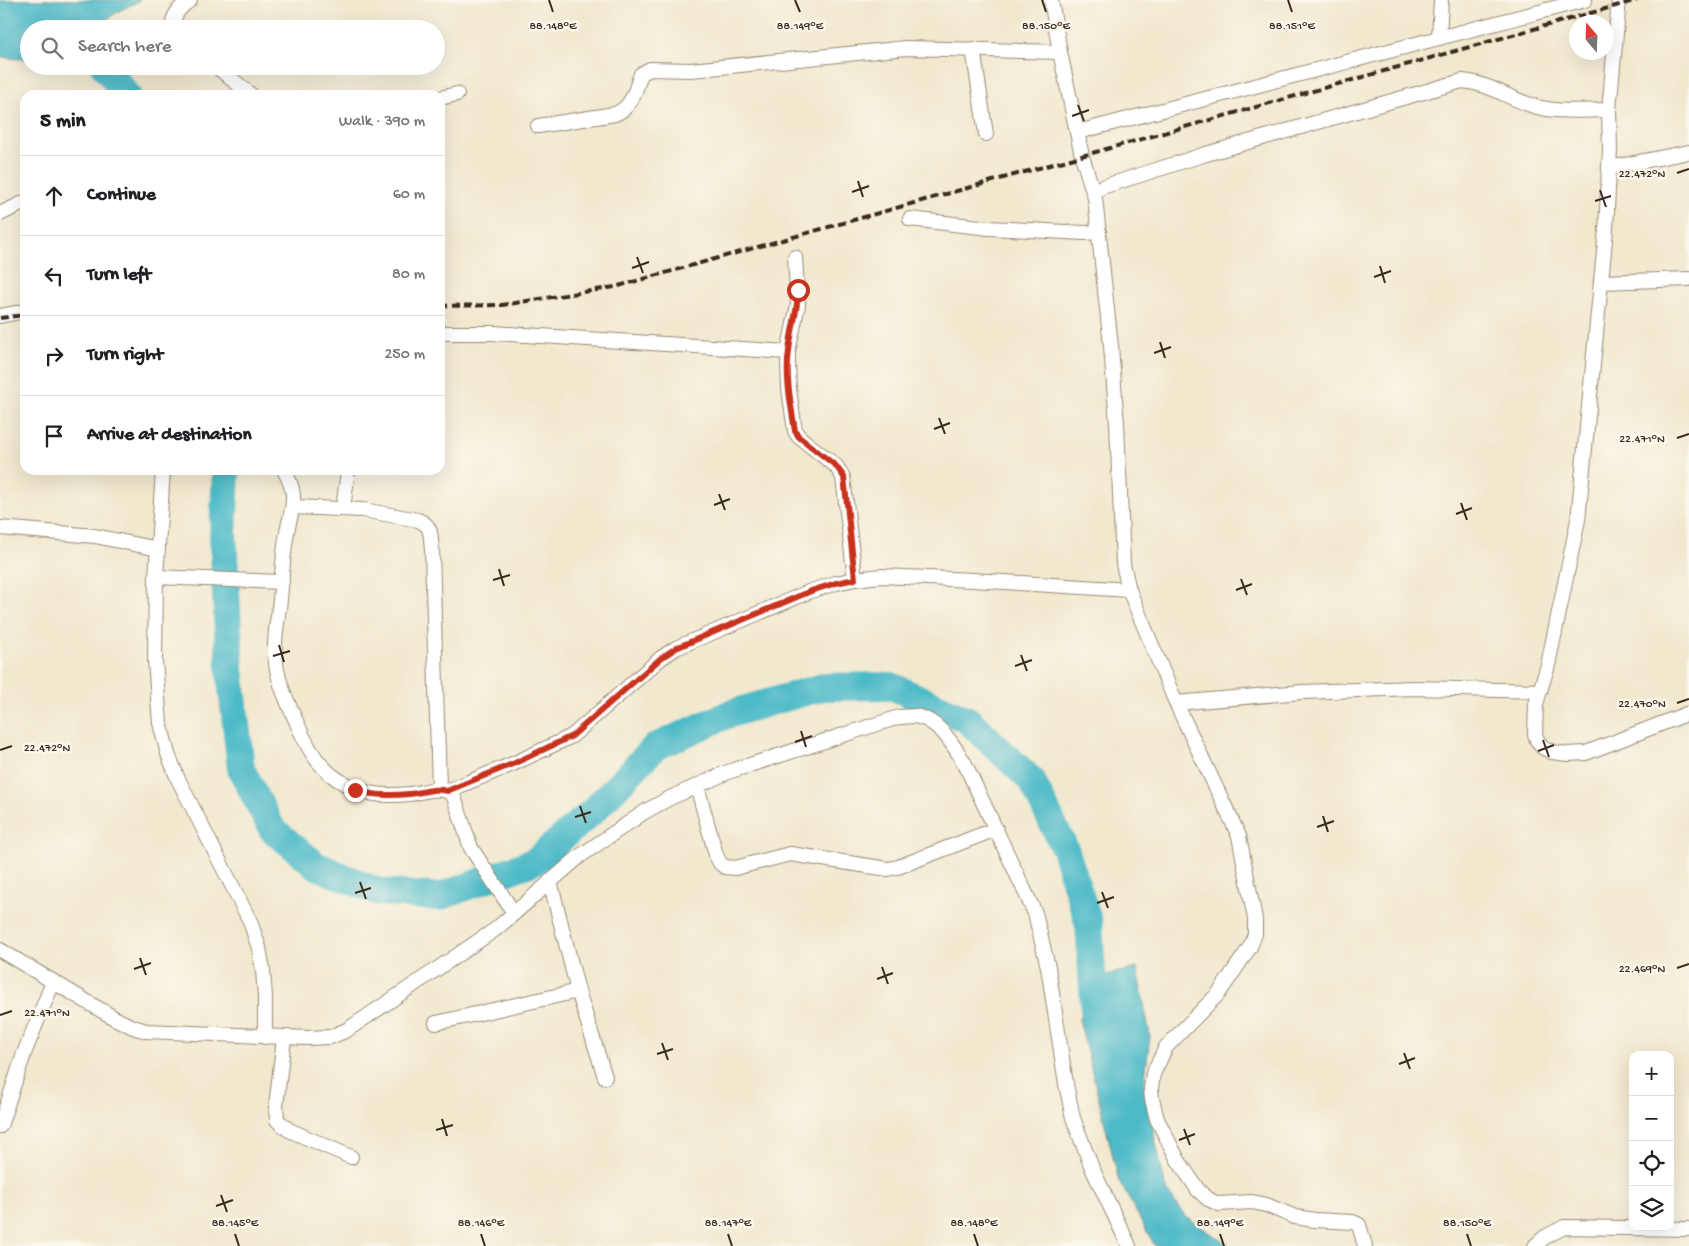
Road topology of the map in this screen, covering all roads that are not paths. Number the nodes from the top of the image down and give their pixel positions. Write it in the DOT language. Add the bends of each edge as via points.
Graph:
graph roads {
  1 [pos="190,0"];
  2 [pos="1051,0"];
  3 [pos="1441,0"];
  4 [pos="1585,0"];
  5 [pos="1619,0"];
  6 [pos="173,20"];
  7 [pos="1439,38"];
  8 [pos="973,49"];
  9 [pos="1060,52"];
  10 [pos="227,75"];
  11 [pos="245,90"];
  12 [pos="457,94"];
  13 [pos="445,97"];
  14 [pos="1609,110"];
  15 [pos="538,126"];
  16 [pos="1078,132"];
  17 [pos="986,134"];
  18 [pos="1689,152"];
  19 [pos="1609,168"];
  20 [pos="1093,190"];
  21 [pos="20,204"];
  22 [pos="0,214"];
  23 [pos="910,219"];
  24 [pos="1099,232"];
  25 [pos="794,257"];
  26 [pos="1689,279"];
  27 [pos="1601,282"];
  28 [pos="20,312"];
  29 [pos="0,316"];
  30 [pos="445,333"];
  31 [pos="788,352"];
  32 [pos="163,475"];
  33 [pos="287,475"];
  34 [pos="347,475"];
  35 [pos="293,507"];
  36 [pos="343,509"];
  37 [pos="0,528"];
  38 [pos="158,549"];
  39 [pos="156,577"];
  40 [pos="855,579"];
  41 [pos="282,582"];
  42 [pos="1130,590"];
  43 [pos="1540,690"];
  44 [pos="1176,703"];
  45 [pos="1689,713"];
  46 [pos="697,786"];
  47 [pos="443,789"];
  48 [pos="996,829"];
  49 [pos="550,881"];
  50 [pos="514,913"];
  51 [pos="0,950"];
  52 [pos="53,982"];
  53 [pos="578,991"];
  54 [pos="436,1023"];
  55 [pos="265,1037"];
  56 [pos="284,1038"];
  57 [pos="605,1077"];
  58 [pos="0,1126"];
  59 [pos="351,1158"];
  60 [pos="1689,1229"];
  61 [pos="1129,1246"];
  62 [pos="1365,1246"];
  63 [pos="1535,1246"];
  1 -- 6 [label="street"];
  2 -- 9 [label="street"];
  3 -- 7 [label="street"];
  4 -- 7 [label="street"];
  5 -- 14 [label="street"];
  7 -- 16 [label="street"];
  8 -- 9 [label="street"];
  8 -- 15 [label="street" via="906,48 692,70 650,69 641,74 631,103 624,110"];
  8 -- 17 [label="street"];
  9 -- 16 [label="street"];
  10 -- 11 [label="street"];
  12 -- 13 [label="street"];
  14 -- 19 [label="street"];
  14 -- 20 [label="street" via="1548,109 1528,105 1483,84 1462,81 1206,154"];
  16 -- 20 [label="street"];
  18 -- 19 [label="street"];
  19 -- 27 [label="street"];
  20 -- 24 [label="street"];
  21 -- 22 [label="street"];
  23 -- 24 [label="street" via="989,228"];
  24 -- 42 [label="street" via="1112,346 1123,564"];
  25 -- 31 [label="street" via="798,305"];
  26 -- 27 [label="street"];
  27 -- 43 [label="street" via="1578,520"];
  28 -- 29 [label="street"];
  30 -- 31 [label="street" via="493,333"];
  31 -- 40 [label="street" via="795,431 836,466 844,477"];
  32 -- 38 [label="street"];
  33 -- 35 [label="street"];
  34 -- 36 [label="street"];
  35 -- 36 [label="street"];
  35 -- 41 [label="street"];
  36 -- 47 [label="street" via="418,520 430,529"];
  37 -- 38 [label="street" via="95,536"];
  38 -- 39 [label="street"];
  39 -- 41 [label="street"];
  39 -- 55 [label="street" via="155,661 160,723 178,778 250,921 263,970"];
  40 -- 42 [label="street" via="881,576 964,579"];
  40 -- 47 [label="street" via="811,591 676,648 572,736 515,763"];
  41 -- 47 [label="street" via="276,666 280,685 308,750 337,779 367,794 381,796"];
  42 -- 44 [label="street"];
  43 -- 44 [label="street" via="1414,688 1302,692"];
  43 -- 45 [label="street" via="1534,734 1542,747 1552,752 1586,753"];
  44 -- 62 [label="street" via="1238,836 1255,919 1255,934 1250,947 1219,993 1166,1047 1158,1062 1151,1088 1158,1119 1178,1160 1198,1190 1208,1198 1219,1204 1252,1202 1266,1205 1295,1217 1353,1222 1362,1230"];
  46 -- 48 [label="street" via="716,855 725,868 790,854 898,868"];
  46 -- 48 [label="street" via="728,772 900,717 915,716 930,721 951,741"];
  46 -- 49 [label="street" via="646,811 580,856"];
  47 -- 50 [label="street" via="453,794 471,848"];
  48 -- 61 [label="street" via="1035,913 1048,967 1073,1118 1092,1168"];
  49 -- 50 [label="street"];
  49 -- 53 [label="street"];
  50 -- 56 [label="street" via="496,929 347,1030 330,1037"];
  51 -- 52 [label="street"];
  52 -- 55 [label="street" via="116,1019 146,1031"];
  52 -- 58 [label="street"];
  53 -- 54 [label="street"];
  53 -- 57 [label="street"];
  55 -- 56 [label="street"];
  56 -- 59 [label="street" via="277,1120 289,1130"];
  60 -- 63 [label="street" via="1564,1228"];
}
